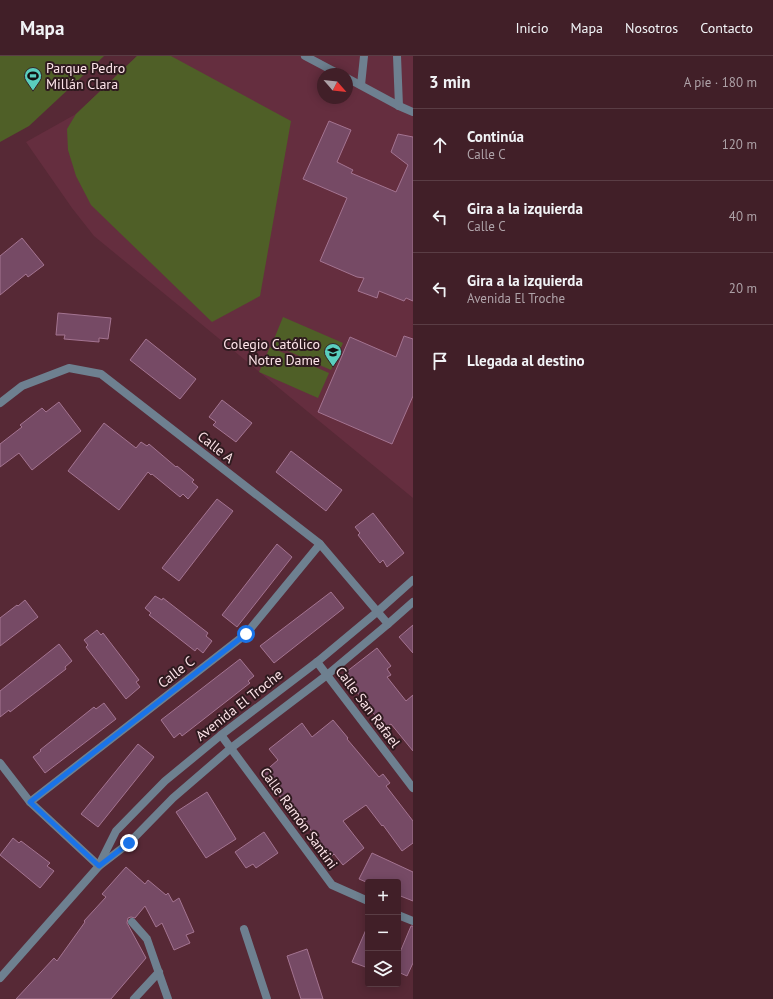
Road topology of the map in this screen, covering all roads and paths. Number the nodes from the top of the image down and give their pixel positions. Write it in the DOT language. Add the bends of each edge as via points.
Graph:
graph roads {
  1 [pos="305,56"];
  2 [pos="364,56"];
  3 [pos="397,56"];
  4 [pos="328,68"];
  5 [pos="353,81"];
  6 [pos="361,85"];
  7 [pos="399,106"];
  8 [pos="413,112"];
  9 [pos="0,403"];
  10 [pos="320,544"];
  11 [pos="413,580"];
  12 [pos="413,602"];
  13 [pos="377,612"];
  14 [pos="388,624"];
  15 [pos="317,662"];
  16 [pos="327,675"];
  17 [pos="222,735"];
  18 [pos="231,748"];
  19 [pos="0,763"];
  20 [pos="413,788"];
  21 [pos="30,802"];
  22 [pos="99,866"];
  23 [pos="365,900"];
  24 [pos="401,916"];
  25 [pos="413,921"];
  26 [pos="132,922"];
  27 [pos="244,929"];
  28 [pos="159,972"];
  29 [pos="0,978"];
  30 [pos="134,999"];
  31 [pos="168,999"];
  32 [pos="267,999"];
  1 -- 4 [label="street"];
  2 -- 6 [label="street"];
  3 -- 7 [label="street"];
  5 -- 6 [label="street"];
  6 -- 7 [label="street"];
  7 -- 8 [label="street"];
  9 -- 10 [label="street, Calle A" via="22,386 69,368 101,374"];
  10 -- 13 [label="street, Calle A"];
  10 -- 21 [label="street, Calle C" via="246,634"];
  11 -- 13 [label="street, Avenida El Troche"];
  12 -- 14 [label="street, Avenida El Troche"];
  13 -- 14 [label="street, Calle A"];
  13 -- 15 [label="street, Avenida El Troche"];
  14 -- 16 [label="street, Avenida El Troche"];
  15 -- 16 [label="street, Calle San Rafael"];
  15 -- 17 [label="street, Avenida El Troche"];
  16 -- 18 [label="street, Avenida El Troche"];
  16 -- 20 [label="street, Calle San Rafael"];
  17 -- 18 [label="street, Calle Ramón Santini"];
  17 -- 22 [label="street, Avenida El Troche" via="165,781 116,831"];
  18 -- 22 [label="street, Avenida El Troche" via="173,798 129,843"];
  18 -- 23 [label="street, Calle Ramón Santini" via="332,885"];
  19 -- 21 [label="street"];
  21 -- 22 [label="street"];
  22 -- 29 [label="street, Avenida El Troche"];
  24 -- 25 [label="street"];
  26 -- 28 [label="street" via="147,939"];
  27 -- 32 [label="street"];
  28 -- 30 [label="street"];
  28 -- 31 [label="street"];
}
